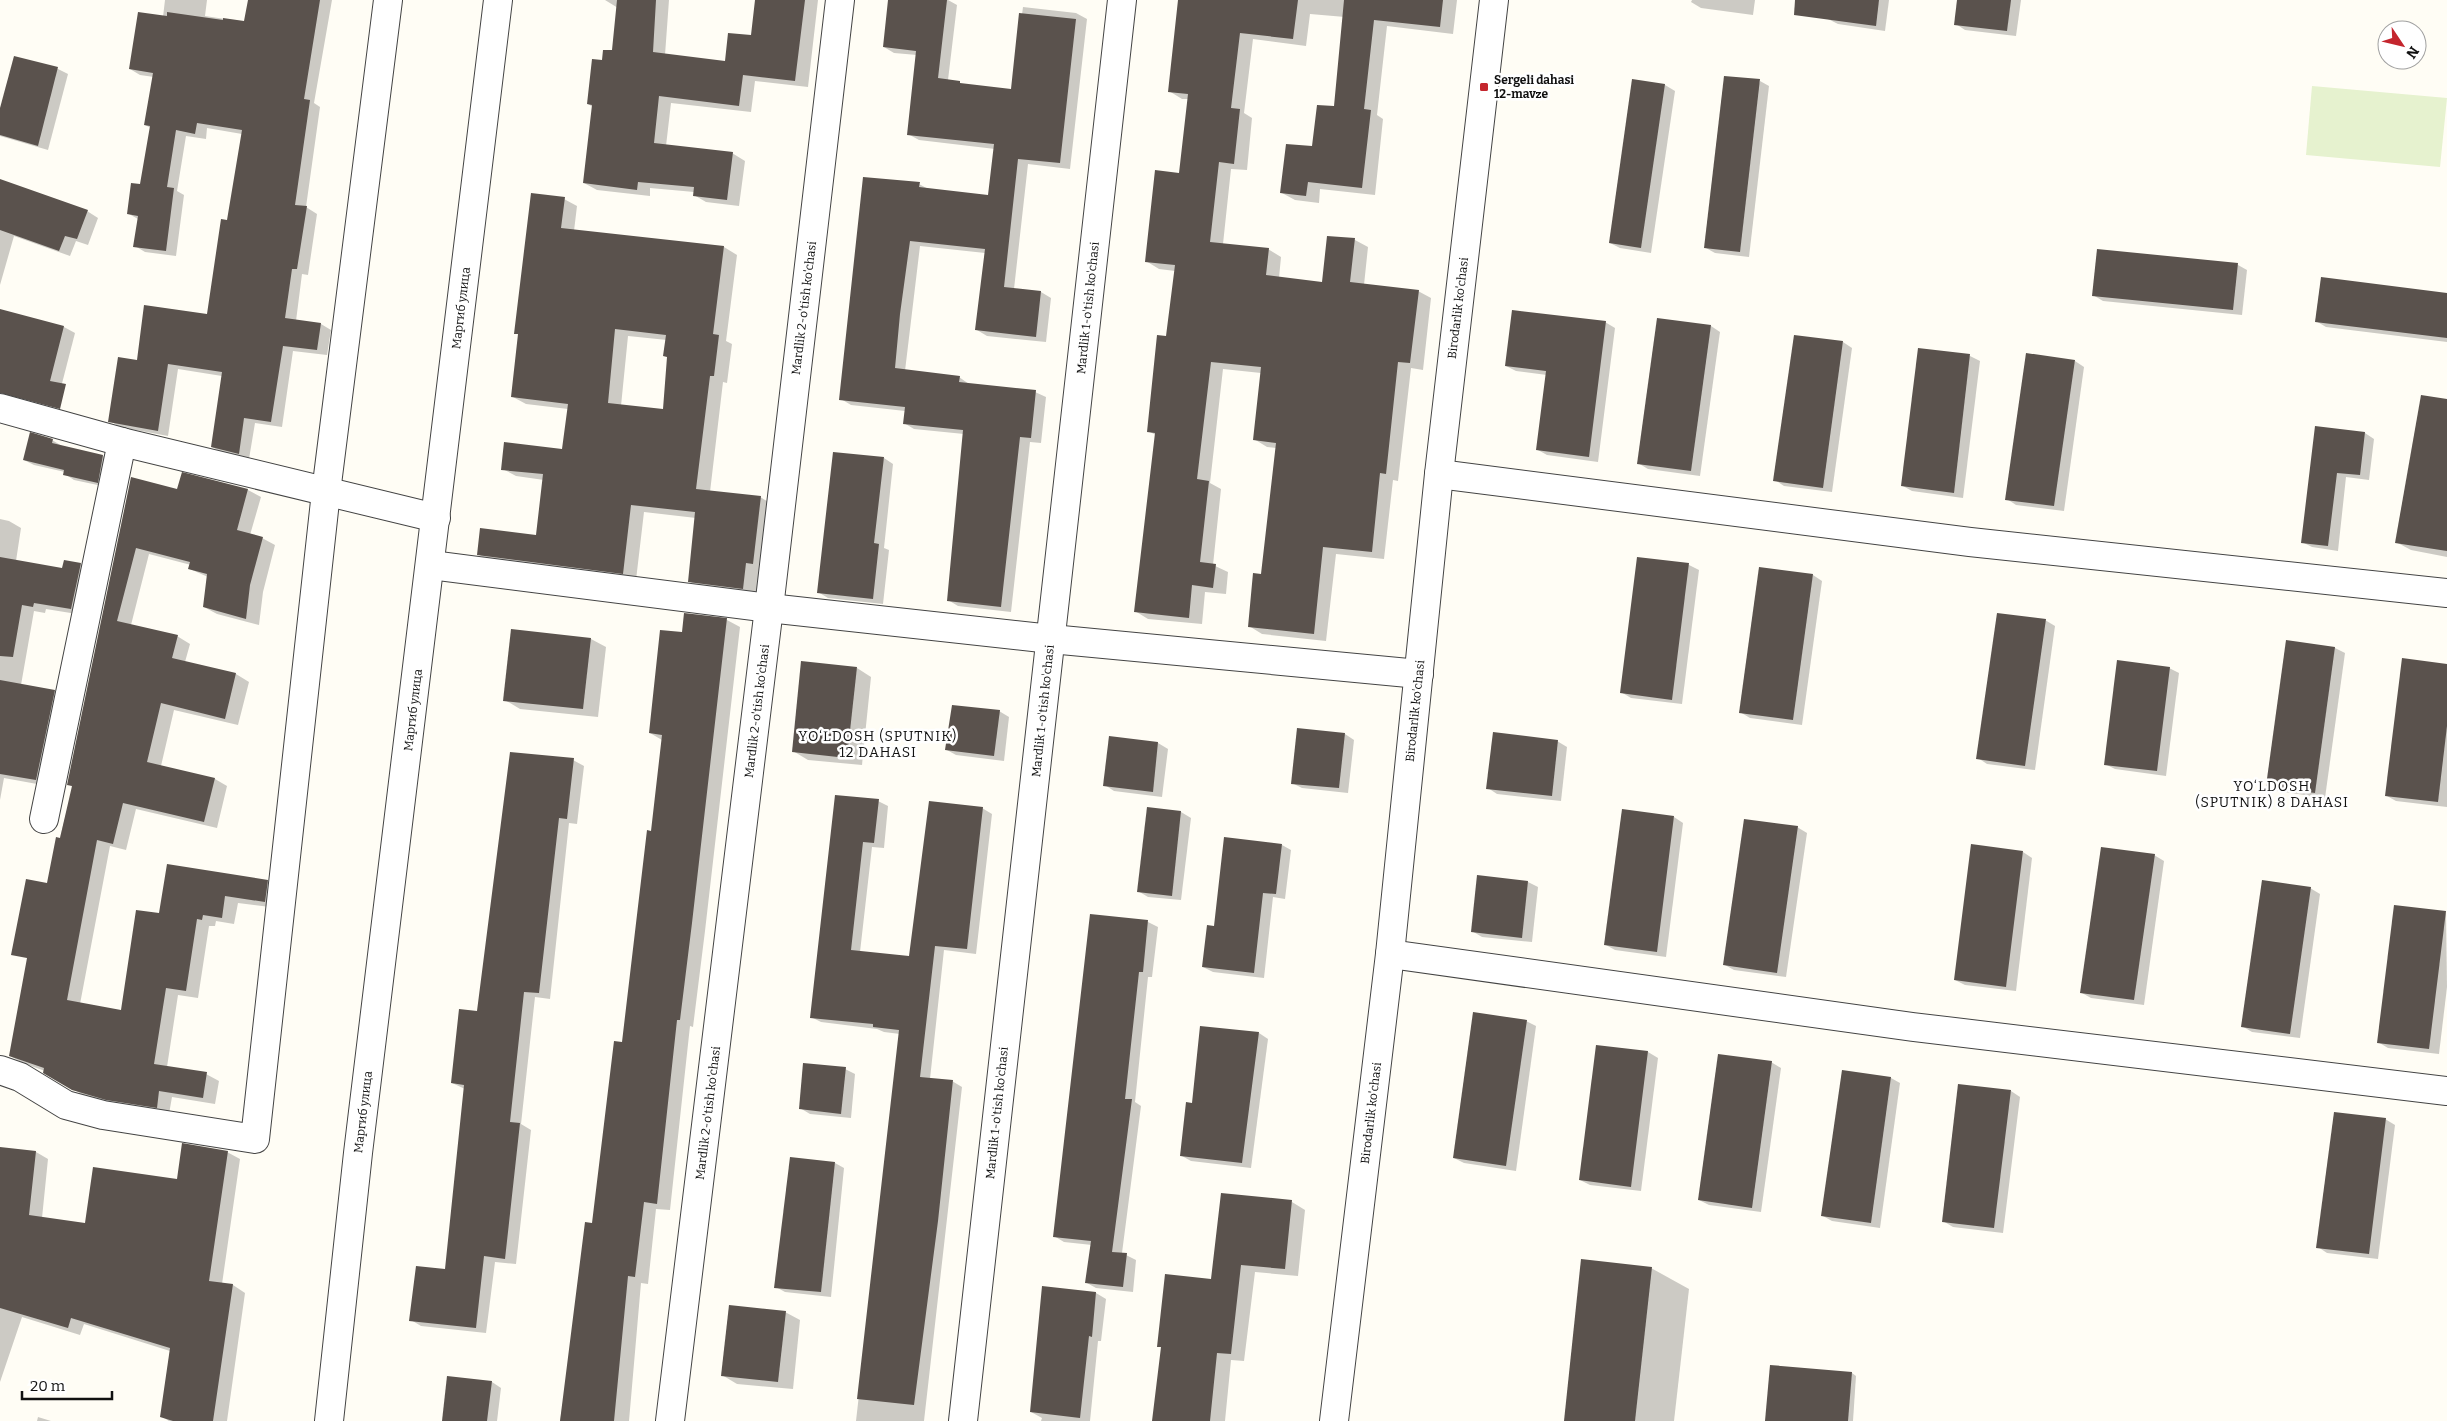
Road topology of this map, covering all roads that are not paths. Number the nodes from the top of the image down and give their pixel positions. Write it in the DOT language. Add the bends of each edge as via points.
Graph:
graph roads {
  1 [pos="388,0"];
  2 [pos="498,0"];
  3 [pos="840,0"];
  4 [pos="1122,0"];
  5 [pos="1494,0"];
  6 [pos="0,408"];
  7 [pos="122,442"];
  8 [pos="1439,474"];
  9 [pos="326,492"];
  10 [pos="436,518"];
  11 [pos="431,565"];
  12 [pos="2447,594"];
  13 [pos="769,608"];
  14 [pos="1051,638"];
  15 [pos="1419,674"];
  16 [pos="44,820"];
  17 [pos="1390,954"];
  18 [pos="0,1070"];
  19 [pos="2447,1091"];
  20 [pos="329,1421"];
  21 [pos="670,1421"];
  22 [pos="963,1421"];
  23 [pos="1334,1421"];
  1 -- 9 [label="street"];
  2 -- 10 [label="street, Маргиб улица"];
  3 -- 13 [label="street, Mardlik 2-o'tish ko'chasi"];
  4 -- 14 [label="street, Mardlik 1-o'tish ko'chasi"];
  5 -- 8 [label="street, Birodarlik ko'chasi"];
  6 -- 7 [label="street"];
  7 -- 9 [label="street"];
  7 -- 16 [label="street"];
  8 -- 12 [label="street" via="1961,541"];
  8 -- 15 [label="street, Birodarlik ko'chasi"];
  9 -- 10 [label="street"];
  9 -- 18 [label="street" via="255,1139 103,1115 66,1105 20,1077"];
  10 -- 11 [label="street, Маргиб улица"];
  11 -- 13 [label="street"];
  11 -- 20 [label="street, Маргиб улица" via="358,1153"];
  13 -- 14 [label="street"];
  13 -- 21 [label="street, Mardlik 2-o'tish ko'chasi"];
  14 -- 15 [label="street"];
  14 -- 22 [label="street, Mardlik 1-o'tish ko'chasi"];
  15 -- 17 [label="street, Birodarlik ko'chasi"];
  17 -- 19 [label="street" via="1913,1027"];
  17 -- 23 [label="street, Birodarlik ko'chasi"];
}
